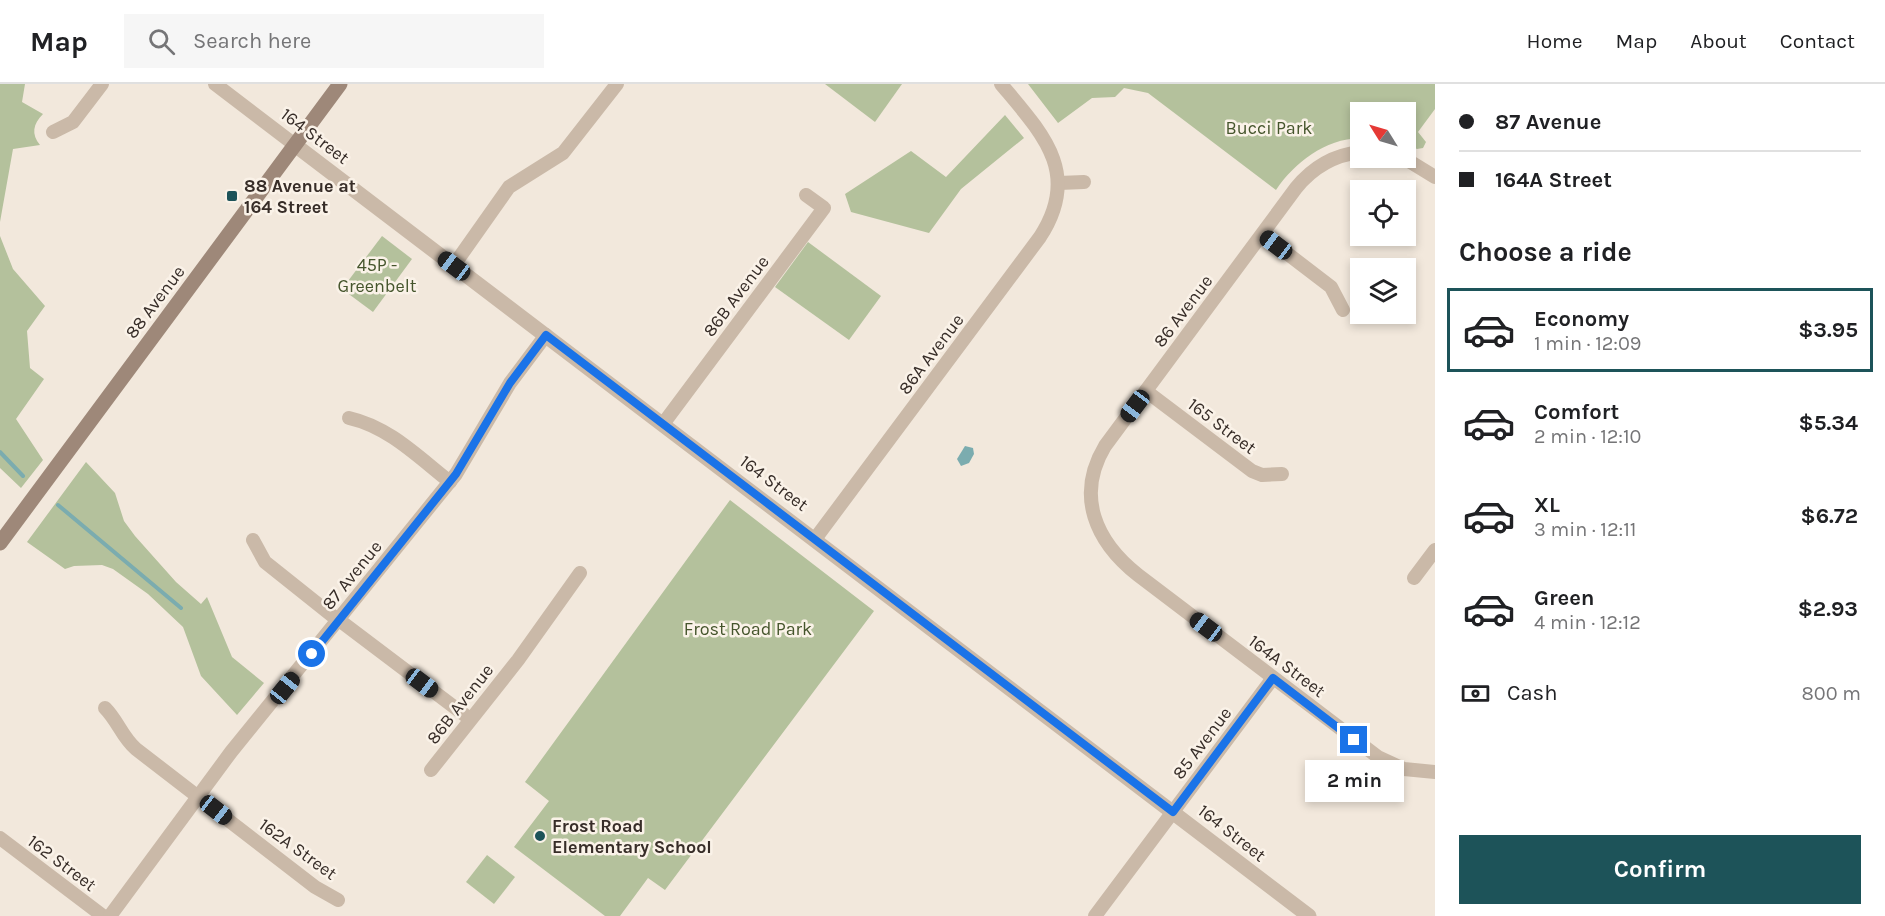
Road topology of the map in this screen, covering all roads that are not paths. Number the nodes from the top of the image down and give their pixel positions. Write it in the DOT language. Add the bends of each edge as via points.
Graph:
graph roads {
  1 [pos="102,84"];
  2 [pos="215,84"];
  3 [pos="340,84"];
  4 [pos="617,84"];
  5 [pos="1001,84"];
  6 [pos="53,132"];
  7 [pos="295,145"];
  8 [pos="1350,154"];
  9 [pos="1416,165"];
  10 [pos="1435,177"];
  11 [pos="1084,182"];
  12 [pos="1059,183"];
  13 [pos="806,195"];
  14 [pos="1263,235"];
  15 [pos="454,266"];
  16 [pos="1343,310"];
  17 [pos="546,335"];
  18 [pos="1146,392"];
  19 [pos="349,418"];
  20 [pos="663,424"];
  21 [pos="1282,474"];
  22 [pos="450,482"];
  23 [pos="1092,507"];
  24 [pos="815,539"];
  25 [pos="253,540"];
  26 [pos="0,543"];
  27 [pos="1435,550"];
  28 [pos="580,573"];
  29 [pos="1414,579"];
  30 [pos="339,620"];
  31 [pos="1273,678"];
  32 [pos="105,708"];
  33 [pos="470,719"];
  34 [pos="431,770"];
  35 [pos="1435,772"];
  36 [pos="199,797"];
  37 [pos="1173,812"];
  38 [pos="0,838"];
  39 [pos="338,900"];
  40 [pos="103,916"];
  41 [pos="110,916"];
  42 [pos="1095,916"];
  43 [pos="1309,916"];
  1 -- 6 [label="street" via="73,122"];
  2 -- 7 [label="street, 164 Street"];
  3 -- 7 [label="main road, 88 Avenue"];
  4 -- 15 [label="street" via="563,153 509,187"];
  5 -- 12 [label="street" via="1042,134"];
  7 -- 15 [label="street, 164 Street"];
  7 -- 26 [label="main road, 88 Avenue"];
  8 -- 14 [label="street, 86 Avenue" via="1337,157 1308,175"];
  9 -- 10 [label="street"];
  11 -- 12 [label="street"];
  12 -- 24 [label="street, 86A Avenue" via="1055,205 1040,237"];
  13 -- 20 [label="street, 86B Avenue" via="824,208"];
  14 -- 16 [label="street" via="1331,287"];
  14 -- 18 [label="street, 86 Avenue"];
  15 -- 17 [label="street, 164 Street"];
  17 -- 20 [label="street, 164 Street"];
  17 -- 22 [label="street, 87 Avenue" via="512,379"];
  18 -- 21 [label="street, 165 Street" via="1252,471"];
  18 -- 23 [label="street, 86 Avenue" via="1101,453 1093,478"];
  19 -- 22 [label="street" via="383,431"];
  20 -- 24 [label="street, 164 Street"];
  22 -- 30 [label="street, 87 Avenue"];
  23 -- 31 [label="street, 164A Street" via="1101,535 1119,560"];
  24 -- 37 [label="street, 164 Street"];
  25 -- 30 [label="street" via="265,562"];
  27 -- 29 [label="street"];
  28 -- 33 [label="street, 86B Avenue" via="524,653"];
  30 -- 33 [label="street"];
  30 -- 36 [label="street, 87 Avenue"];
  31 -- 35 [label="street, 164A Street" via="1383,761 1411,771"];
  31 -- 37 [label="street, 85 Avenue"];
  32 -- 36 [label="street, 162A Street" via="128,742"];
  33 -- 34 [label="street, 86B Avenue"];
  36 -- 39 [label="street, 162A Street" via="315,887"];
  36 -- 41 [label="street, 87 Avenue"];
  37 -- 42 [label="street, 85 Avenue"];
  37 -- 43 [label="street, 164 Street"];
  38 -- 40 [label="street, 162 Street"];
}
